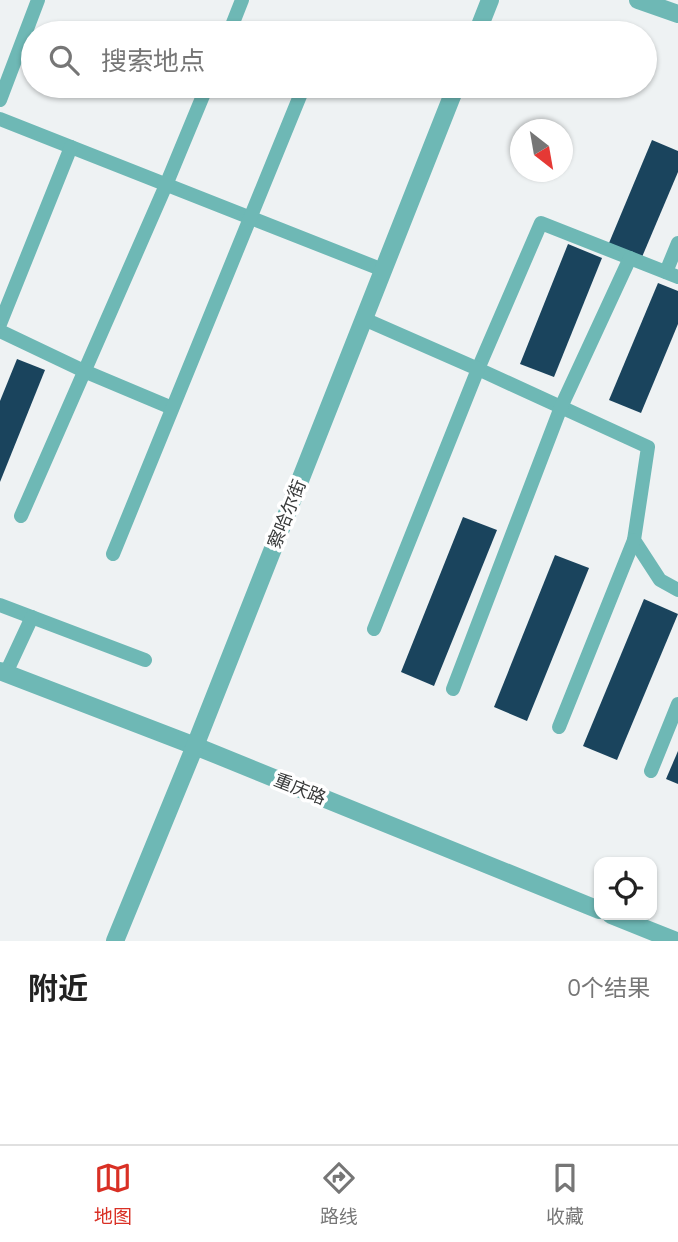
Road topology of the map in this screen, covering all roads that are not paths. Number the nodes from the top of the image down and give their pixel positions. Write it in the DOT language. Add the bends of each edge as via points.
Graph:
graph roads {
  1 [pos="38,0"];
  2 [pos="242,0"];
  3 [pos="490,0"];
  4 [pos="638,0"];
  5 [pos="678,15"];
  6 [pos="30,21"];
  7 [pos="234,21"];
  8 [pos="482,21"];
  9 [pos="21,45"];
  10 [pos="202,98"];
  11 [pos="299,98"];
  12 [pos="451,98"];
  13 [pos="0,100"];
  14 [pos="0,119"];
  15 [pos="71,147"];
  16 [pos="166,185"];
  17 [pos="249,218"];
  18 [pos="678,243"];
  19 [pos="630,258"];
  20 [pos="383,270"];
  21 [pos="672,275"];
  22 [pos="364,319"];
  23 [pos="0,324"];
  24 [pos="0,331"];
  25 [pos="478,369"];
  26 [pos="85,371"];
  27 [pos="561,407"];
  28 [pos="172,408"];
  29 [pos="21,516"];
  30 [pos="634,540"];
  31 [pos="113,554"];
  32 [pos="678,590"];
  33 [pos="0,605"];
  34 [pos="32,617"];
  35 [pos="374,629"];
  36 [pos="145,660"];
  37 [pos="3,672"];
  38 [pos="453,689"];
  39 [pos="678,704"];
  40 [pos="559,727"];
  41 [pos="195,746"];
  42 [pos="651,771"];
  43 [pos="594,908"];
  44 [pos="624,920"];
  45 [pos="115,941"];
  46 [pos="676,941"];
  1 -- 6 [label="street"];
  2 -- 7 [label="street"];
  3 -- 8 [label="street"];
  4 -- 5 [label="street"];
  9 -- 13 [label="street"];
  10 -- 16 [label="street"];
  11 -- 17 [label="street"];
  12 -- 20 [label="street, 察哈尔街"];
  14 -- 15 [label="street"];
  15 -- 16 [label="street"];
  15 -- 23 [label="street"];
  16 -- 17 [label="street"];
  16 -- 26 [label="street"];
  17 -- 20 [label="street"];
  17 -- 28 [label="street"];
  18 -- 21 [label="street"];
  19 -- 21 [label="street"];
  19 -- 25 [label="street" via="541,223"];
  19 -- 27 [label="street"];
  20 -- 22 [label="street, 察哈尔街"];
  22 -- 25 [label="street"];
  22 -- 41 [label="street, 察哈尔街"];
  24 -- 26 [label="street"];
  25 -- 27 [label="street"];
  25 -- 35 [label="street"];
  26 -- 28 [label="street"];
  26 -- 29 [label="street"];
  27 -- 30 [label="street" via="648,447"];
  27 -- 38 [label="street"];
  28 -- 31 [label="street"];
  30 -- 32 [label="street" via="660,580"];
  30 -- 40 [label="street"];
  33 -- 34 [label="street"];
  34 -- 36 [label="street"];
  34 -- 37 [label="street"];
  37 -- 41 [label="street, 重庆路"];
  39 -- 42 [label="street"];
  41 -- 43 [label="street, 重庆路"];
  41 -- 45 [label="street, 察哈尔街"];
  44 -- 46 [label="street"];
}
